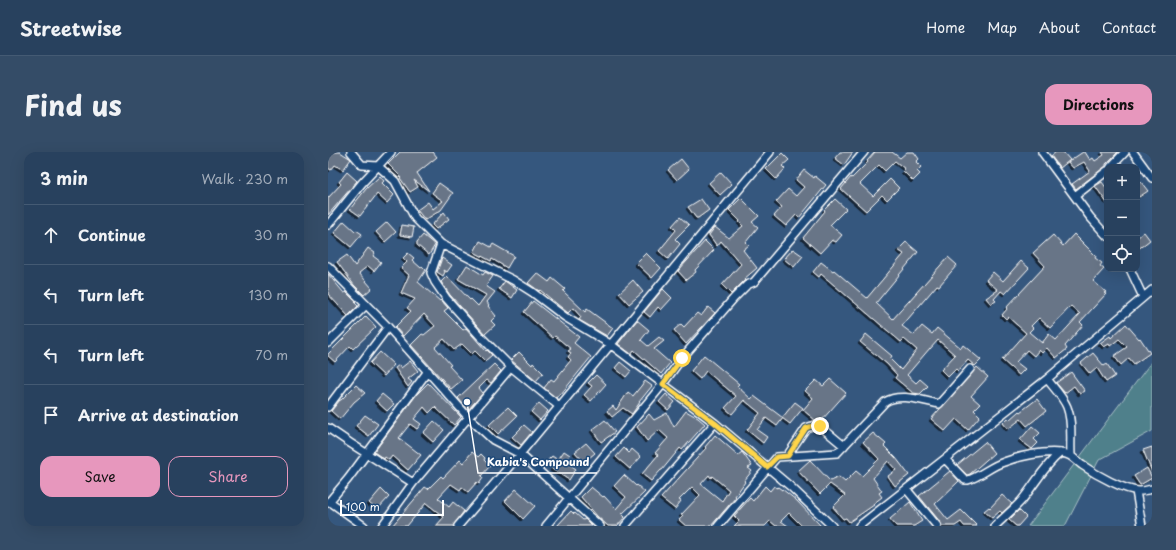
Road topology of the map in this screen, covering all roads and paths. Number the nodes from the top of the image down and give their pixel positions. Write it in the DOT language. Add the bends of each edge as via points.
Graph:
graph roads {
  1 [pos="351,152"];
  2 [pos="391,152"];
  3 [pos="770,152"];
  4 [pos="864,152"];
  5 [pos="1042,152"];
  6 [pos="1125,152"];
  7 [pos="1133,152"];
  8 [pos="1114,164"];
  9 [pos="378,166"];
  10 [pos="1104,172"];
  11 [pos="1152,178"];
  12 [pos="1075,196"];
  13 [pos="328,225"];
  14 [pos="1104,233"];
  15 [pos="441,244"];
  16 [pos="328,266"];
  17 [pos="1131,272"];
  18 [pos="1152,290"];
  19 [pos="1143,297"];
  20 [pos="366,305"];
  21 [pos="388,327"];
  22 [pos="328,343"];
  23 [pos="610,344"];
  24 [pos="511,367"];
  25 [pos="970,369"];
  26 [pos="428,371"];
  27 [pos="1047,379"];
  28 [pos="663,384"];
  29 [pos="328,407"];
  30 [pos="560,407"];
  31 [pos="468,418"];
  32 [pos="715,423"];
  33 [pos="328,428"];
  34 [pos="844,446"];
  35 [pos="367,453"];
  36 [pos="1060,453"];
  37 [pos="520,454"];
  38 [pos="1070,455"];
  39 [pos="788,456"];
  40 [pos="945,459"];
  41 [pos="767,467"];
  42 [pos="413,483"];
  43 [pos="1152,489"];
  44 [pos="906,490"];
  45 [pos="1136,491"];
  46 [pos="569,499"];
  47 [pos="329,502"];
  48 [pos="364,526"];
  49 [pos="382,526"];
  50 [pos="458,526"];
  51 [pos="546,526"];
  52 [pos="600,526"];
  53 [pos="625,526"];
  54 [pos="718,526"];
  55 [pos="832,526"];
  56 [pos="859,526"];
  57 [pos="937,526"];
  58 [pos="995,526"];
  59 [pos="1142,526"];
  1 -- 9 [label="street" via="362,165"];
  2 -- 9 [label="street"];
  3 -- 23 [label="street"];
  4 -- 28 [label="street" via="754,282 747,285 734,298 687,352"];
  5 -- 12 [label="street"];
  6 -- 8 [label="street"];
  7 -- 11 [label="street"];
  9 -- 13 [label="street"];
  9 -- 15 [label="street" via="395,181 415,218"];
  10 -- 12 [label="street"];
  12 -- 14 [label="street"];
  15 -- 23 [label="street" via="513,280 565,317"];
  15 -- 24 [label="street" via="431,274 435,282 446,298"];
  16 -- 20 [label="street"];
  17 -- 19 [label="street"];
  18 -- 19 [label="street"];
  19 -- 27 [label="street"];
  20 -- 21 [label="street"];
  20 -- 22 [label="street"];
  21 -- 26 [label="street"];
  21 -- 29 [label="street"];
  23 -- 28 [label="street"];
  23 -- 30 [label="street"];
  24 -- 30 [label="street"];
  24 -- 31 [label="street"];
  25 -- 34 [label="street" via="939,404 909,398 896,398 885,402"];
  26 -- 31 [label="street"];
  26 -- 35 [label="street"];
  27 -- 38 [label="street" via="1068,409 1071,429"];
  27 -- 40 [label="street"];
  28 -- 32 [label="street"];
  28 -- 46 [label="street"];
  30 -- 37 [label="street"];
  31 -- 37 [label="street" via="493,440"];
  31 -- 42 [label="street"];
  32 -- 41 [label="street"];
  32 -- 53 [label="street"];
  33 -- 35 [label="street"];
  34 -- 39 [label="street" via="837,453"];
  34 -- 39 [label="street" via="820,426 810,426 806,428"];
  35 -- 42 [label="street"];
  35 -- 47 [label="street"];
  36 -- 38 [label="street"];
  36 -- 40 [label="street" via="1033,455 1003,462 968,480 965,480"];
  36 -- 58 [label="street" via="1037,478 1021,502"];
  37 -- 46 [label="street"];
  37 -- 50 [label="street"];
  38 -- 45 [label="street" via="1103,478"];
  39 -- 41 [label="street" via="777,457"];
  40 -- 44 [label="street"];
  41 -- 54 [label="street"];
  41 -- 55 [label="street"];
  42 -- 49 [label="street"];
  43 -- 45 [label="street"];
  44 -- 56 [label="street"];
  44 -- 57 [label="street"];
  45 -- 59 [label="street"];
  46 -- 51 [label="street"];
  46 -- 52 [label="street"];
  47 -- 48 [label="street"];
}
